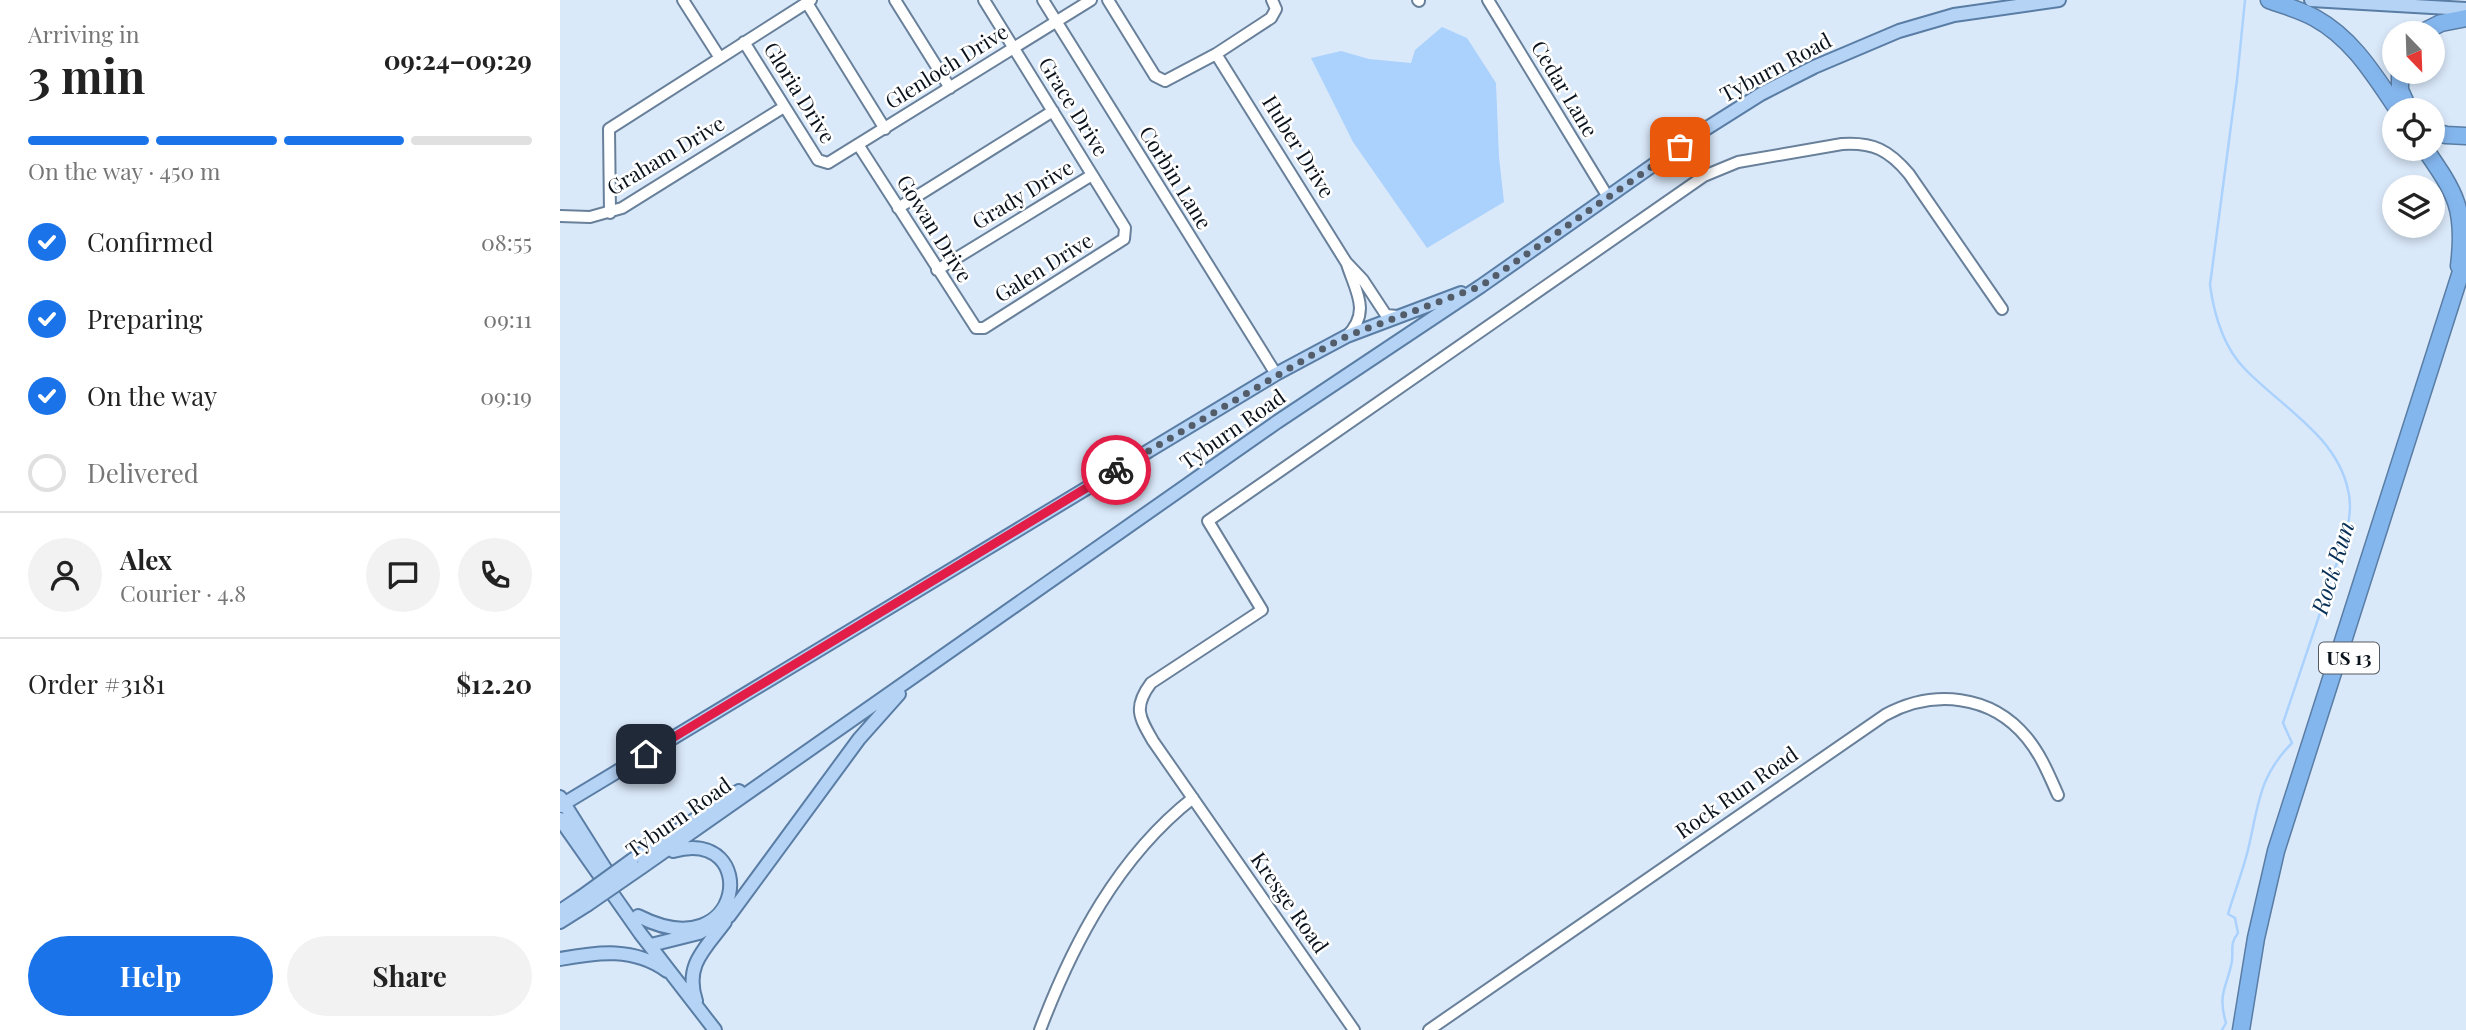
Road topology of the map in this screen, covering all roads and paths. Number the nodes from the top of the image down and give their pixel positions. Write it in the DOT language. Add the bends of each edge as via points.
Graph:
graph roads {
  1 [pos="683,0"];
  2 [pos="895,0"];
  3 [pos="984,0"];
  4 [pos="1043,0"];
  5 [pos="1091,0"];
  6 [pos="1108,0"];
  7 [pos="1272,0"];
  8 [pos="1488,0"];
  9 [pos="2059,0"];
  10 [pos="2269,0"];
  11 [pos="2311,0"];
  12 [pos="809,1"];
  13 [pos="2466,9"];
  14 [pos="2466,18"];
  15 [pos="1057,22"];
  16 [pos="2445,22"];
  17 [pos="744,43"];
  18 [pos="1014,48"];
  19 [pos="1216,54"];
  20 [pos="720,58"];
  21 [pos="950,88"];
  22 [pos="2390,98"];
  23 [pos="785,107"];
  24 [pos="1053,111"];
  25 [pos="886,129"];
  26 [pos="2445,135"];
  27 [pos="2466,136"];
  28 [pos="859,145"];
  29 [pos="2433,161"];
  30 [pos="1092,175"];
  31 [pos="1608,197"];
  32 [pos="898,208"];
  33 [pos="610,213"];
  34 [pos="560,216"];
  35 [pos="1126,236"];
  36 [pos="2466,256"];
  37 [pos="1346,262"];
  38 [pos="937,270"];
  39 [pos="1481,286"];
  40 [pos="2461,290"];
  41 [pos="2002,309"];
  42 [pos="1398,316"];
  43 [pos="979,329"];
  44 [pos="1347,336"];
  45 [pos="1276,374"];
  46 [pos="919,674"];
  47 [pos="817,744"];
  48 [pos="2058,795"];
  49 [pos="1193,798"];
  50 [pos="561,802"];
  51 [pos="560,819"];
  52 [pos="660,857"];
  53 [pos="637,864"];
  54 [pos="584,901"];
  55 [pos="560,911"];
  56 [pos="638,916"];
  57 [pos="729,916"];
  58 [pos="560,922"];
  59 [pos="651,945"];
  60 [pos="560,959"];
  61 [pos="674,976"];
  62 [pos="700,1012"];
  63 [pos="715,1030"];
  64 [pos="1040,1030"];
  65 [pos="1354,1030"];
  66 [pos="1429,1030"];
  67 [pos="2241,1030"];
  68 [pos="2252,1030"];
  1 -- 20 [label="street"];
  2 -- 21 [label="street"];
  3 -- 18 [label="street, Grace Drive"];
  4 -- 15 [label="street, Corbin Lane"];
  5 -- 15 [label="street, Glenloch Drive"];
  6 -- 19 [label="street" via="1161,80"];
  7 -- 19 [label="street" via="1275,13"];
  8 -- 31 [label="street, Cedar Lane"];
  9 -- 31 [label="main road, Tyburn Road" via="1954,15 1857,47 1761,94"];
  10 -- 22 [label="highway" via="2309,15 2343,37"];
  11 -- 13 [label="main road"];
  12 -- 17 [label="street"];
  12 -- 25 [label="street"];
  14 -- 16 [label="highway"];
  15 -- 18 [label="street, Glenloch Drive"];
  15 -- 45 [label="street, Corbin Lane"];
  17 -- 20 [label="street"];
  17 -- 23 [label="street, Gloria Drive"];
  18 -- 21 [label="street, Glenloch Drive"];
  18 -- 24 [label="street, Grace Drive"];
  19 -- 37 [label="street, Huber Drive"];
  20 -- 33 [label="street" via="609,129"];
  21 -- 25 [label="street, Glenloch Drive"];
  23 -- 28 [label="street, Gloria Drive" via="822,163"];
  23 -- 33 [label="street, Graham Drive"];
  24 -- 30 [label="street, Grace Drive"];
  24 -- 32 [label="street"];
  25 -- 28 [label="street, Glenloch Drive"];
  26 -- 27 [label="highway"];
  28 -- 32 [label="street, Gowan Drive"];
  29 -- 40 [label="highway" via="2459,209"];
  30 -- 35 [label="street, Grace Drive"];
  30 -- 38 [label="street, Grady Drive"];
  31 -- 39 [label="main road, Tyburn Road"];
  32 -- 38 [label="street, Gowan Drive"];
  33 -- 34 [label="street, Graham Drive"];
  35 -- 43 [label="street, Galen Drive"];
  36 -- 40 [label="highway, US 13"];
  37 -- 42 [label="street, Huber Drive" via="1363,279 1385,315"];
  37 -- 44 [label="street, Huber Drive" via="1361,312"];
  38 -- 43 [label="street, Gowan Drive" via="973,327"];
  39 -- 42 [label="main road"];
  39 -- 46 [label="main road, Tyburn Road" via="1277,422"];
  40 -- 67 [label="highway, US 13" via="2276,851"];
  40 -- 68 [label="highway, US 13" via="2287,854 2266,940"];
  41 -- 49 [label="street, Kresge Road" via="1909,174 1874,146 1860,143 1808,149 1738,162 1704,176 1208,521 1262,610 1155,680 1141,700 1141,721"];
  42 -- 44 [label="main road"];
  44 -- 45 [label="main road"];
  45 -- 50 [label="main road"];
  46 -- 47 [label="main road, Tyburn Road"];
  46 -- 57 [label="main road" via="859,739"];
  47 -- 52 [label="main road, Tyburn Road"];
  47 -- 53 [label="main road, Tyburn Road" via="708,810"];
  48 -- 66 [label="street, Rock Run Road" via="2035,750 2002,716 1951,698 1908,704 1885,715"];
  49 -- 64 [label="street" via="1143,846 1101,902 1072,954"];
  49 -- 65 [label="street, Kresge Road"];
  50 -- 56 [label="main road"];
  51 -- 59 [label="main road"];
  52 -- 53 [label="main road, Tyburn Road"];
  52 -- 56 [label="main road" via="687,848 716,856 730,876 729,898 719,914 699,926 668,928"];
  53 -- 54 [label="main road, Tyburn Road, bridge"];
  54 -- 55 [label="main road, Tyburn Road"];
  54 -- 58 [label="main road, Tyburn Road"];
  56 -- 59 [label="main road"];
  57 -- 59 [label="main road" via="699,933"];
  57 -- 62 [label="main road" via="694,966 693,990"];
  59 -- 61 [label="main road"];
  60 -- 61 [label="main road" via="621,953 654,963"];
  61 -- 62 [label="main road"];
  62 -- 63 [label="main road"];
}
